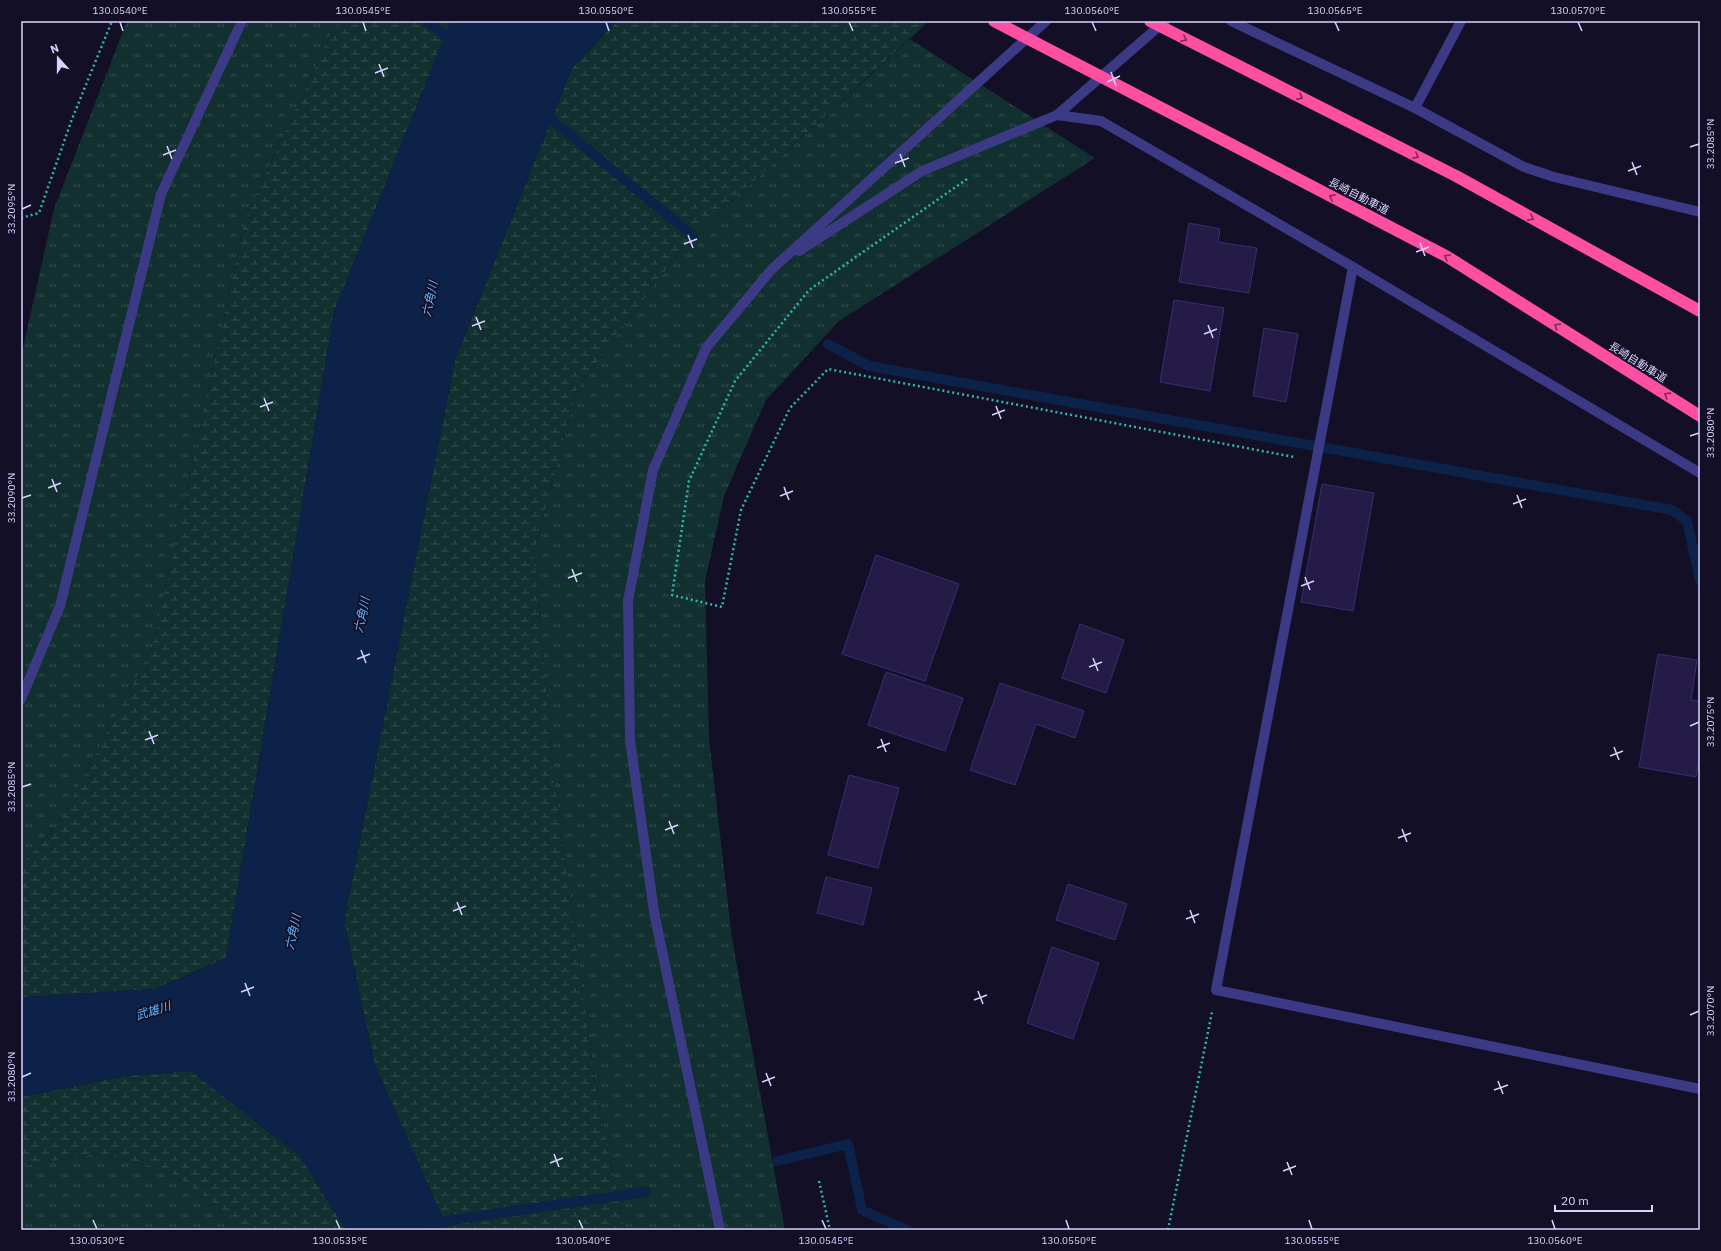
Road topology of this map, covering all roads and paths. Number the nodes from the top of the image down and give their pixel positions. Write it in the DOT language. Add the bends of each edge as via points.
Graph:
graph roads {
  1 [pos="112,21"];
  2 [pos="242,21"];
  3 [pos="994,21"];
  4 [pos="1046,21"];
  5 [pos="1150,21"];
  6 [pos="1165,21"];
  7 [pos="1231,21"];
  8 [pos="1461,21"];
  9 [pos="1415,108"];
  10 [pos="1057,115"];
  11 [pos="972,175"];
  12 [pos="1700,212"];
  13 [pos="21,218"];
  14 [pos="1353,266"];
  15 [pos="772,269"];
  16 [pos="1700,311"];
  17 [pos="1700,416"];
  18 [pos="1316,461"];
  19 [pos="1700,474"];
  20 [pos="21,699"];
  21 [pos="1216,990"];
  22 [pos="1700,1089"];
  23 [pos="819,1181"];
  24 [pos="720,1230"];
  25 [pos="830,1230"];
  26 [pos="1168,1230"];
  1 -- 13 [label="path" via="72,119 39,213"];
  2 -- 20 [label="street" via="161,194 60,606"];
  17 -- 3 [label="highway, 長崎自動車道, one-way, bridge" via="1446,256"];
  4 -- 15 [label="street"];
  5 -- 16 [label="highway, one-way, bridge" via="1456,176"];
  6 -- 10 [label="street"];
  7 -- 9 [label="street"];
  8 -- 9 [label="street"];
  9 -- 12 [label="street" via="1524,167 1554,177"];
  10 -- 14 [label="street" via="1101,120"];
  10 -- 15 [label="street" via="922,171"];
  11 -- 18 [label="path" via="809,290 735,381 689,481 672,595 722,606 740,510 790,408 828,369"];
  14 -- 18 [label="street"];
  14 -- 19 [label="street"];
  15 -- 24 [label="street" via="706,348 653,470 628,601 630,740 654,912"];
  18 -- 21 [label="street"];
  21 -- 22 [label="street"];
  21 -- 26 [label="path"];
  23 -- 25 [label="path"];
}
